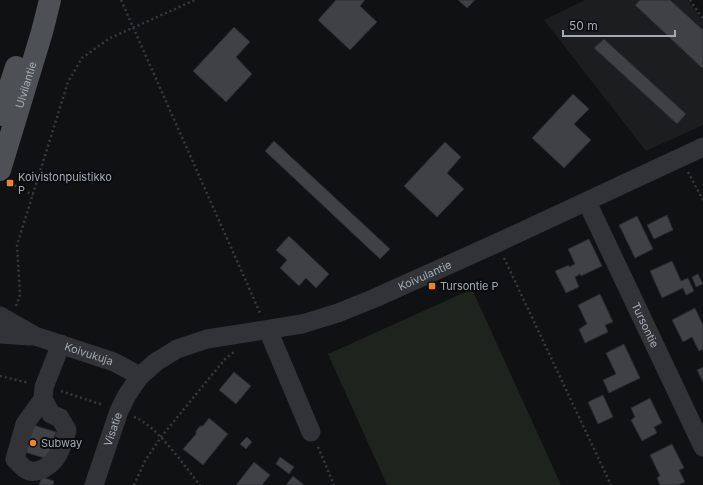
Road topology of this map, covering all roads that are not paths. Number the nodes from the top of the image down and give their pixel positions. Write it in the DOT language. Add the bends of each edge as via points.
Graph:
graph roads {
  1 [pos="40,0"];
  2 [pos="50,0"];
  3 [pos="0,115"];
  4 [pos="703,147"];
  5 [pos="5,176"];
  6 [pos="587,202"];
  7 [pos="3,324"];
  8 [pos="268,330"];
  9 [pos="61,344"];
  10 [pos="140,376"];
  11 [pos="43,399"];
  12 [pos="311,432"];
  13 [pos="703,447"];
  14 [pos="100,484"];
  1 -- 3 [label="main road, Ulvilantie"];
  2 -- 5 [label="main road, Ulvilantie"];
  4 -- 6 [label="street, Koivulantie"];
  6 -- 8 [label="street, Koivulantie" via="338,313 302,324"];
  6 -- 13 [label="street, Tursontie"];
  7 -- 9 [label="street, Koivukuja"];
  8 -- 10 [label="street, Koivulantie" via="207,339 177,349"];
  8 -- 12 [label="street"];
  9 -- 10 [label="street, Koivukuja" via="114,362"];
  9 -- 11 [label="street" via="44,387"];
  10 -- 14 [label="street, Visatie" via="120,411"];
}
